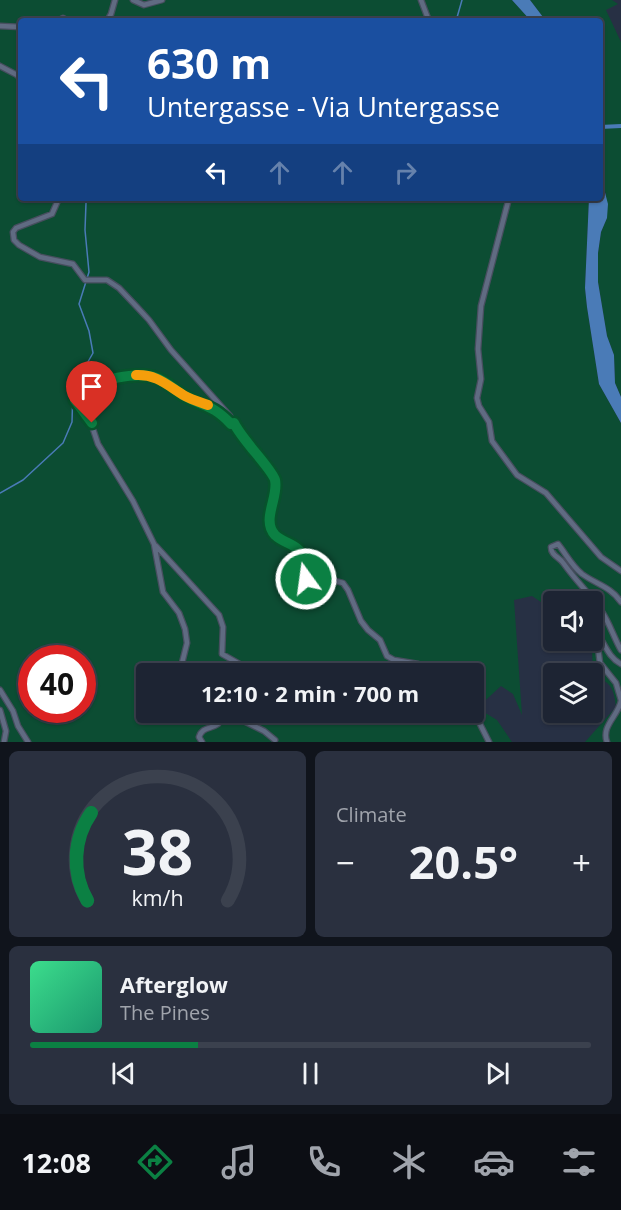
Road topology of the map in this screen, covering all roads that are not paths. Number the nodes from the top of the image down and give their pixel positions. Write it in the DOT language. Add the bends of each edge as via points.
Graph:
graph roads {
  1 [pos="115,0"];
  2 [pos="133,0"];
  3 [pos="162,0"];
  4 [pos="421,0"];
  5 [pos="109,18"];
  6 [pos="428,18"];
  7 [pos="0,26"];
  8 [pos="18,27"];
  9 [pos="0,66"];
  10 [pos="18,76"];
  11 [pos="58,201"];
  12 [pos="508,201"];
  13 [pos="234,423"];
  14 [pos="154,544"];
  15 [pos="621,571"];
  16 [pos="621,602"];
  17 [pos="603,640"];
  18 [pos="621,650"];
  19 [pos="598,651"];
  20 [pos="182,663"];
  21 [pos="238,663"];
  22 [pos="412,663"];
  23 [pos="621,664"];
  24 [pos="0,690"];
  25 [pos="621,700"];
  26 [pos="0,710"];
  27 [pos="218,723"];
  28 [pos="246,723"];
  29 [pos="480,723"];
  30 [pos="275,740"];
  31 [pos="4,742"];
  32 [pos="28,742"];
  33 [pos="202,742"];
  34 [pos="489,742"];
  35 [pos="608,742"];
  1 -- 5 [label="street"];
  2 -- 3 [label="street" via="144,5"];
  4 -- 6 [label="street"];
  7 -- 8 [label="street"];
  9 -- 10 [label="street"];
  11 -- 13 [label="street" via="52,214 16,228 14,240 40,257 73,264 85,280 107,280 119,288"];
  12 -- 15 [label="street" via="481,306 479,406 489,422 492,441 517,475 546,493 601,557"];
  13 -- 14 [label="street" via="212,407 146,375 121,377 77,392 75,400 89,417 98,444"];
  13 -- 22 [label="street" via="274,478 271,528 299,550 300,575 343,583 361,621 380,640 387,656"];
  14 -- 20 [label="street" via="163,592 179,613 185,629 187,643"];
  14 -- 21 [label="street" via="215,608 223,627 222,654"];
  16 -- 18 [label="street" via="612,591 577,570 558,544 551,547 552,554 562,561 602,612"];
  17 -- 23 [label="street" via="611,656"];
  19 -- 25 [label="street" via="600,663 616,683"];
  24 -- 32 [label="street"];
  25 -- 35 [label="street" via="606,729"];
  26 -- 31 [label="street" via="6,731"];
  27 -- 33 [label="street" via="200,733"];
  28 -- 30 [label="street"];
  29 -- 34 [label="street"];
}
